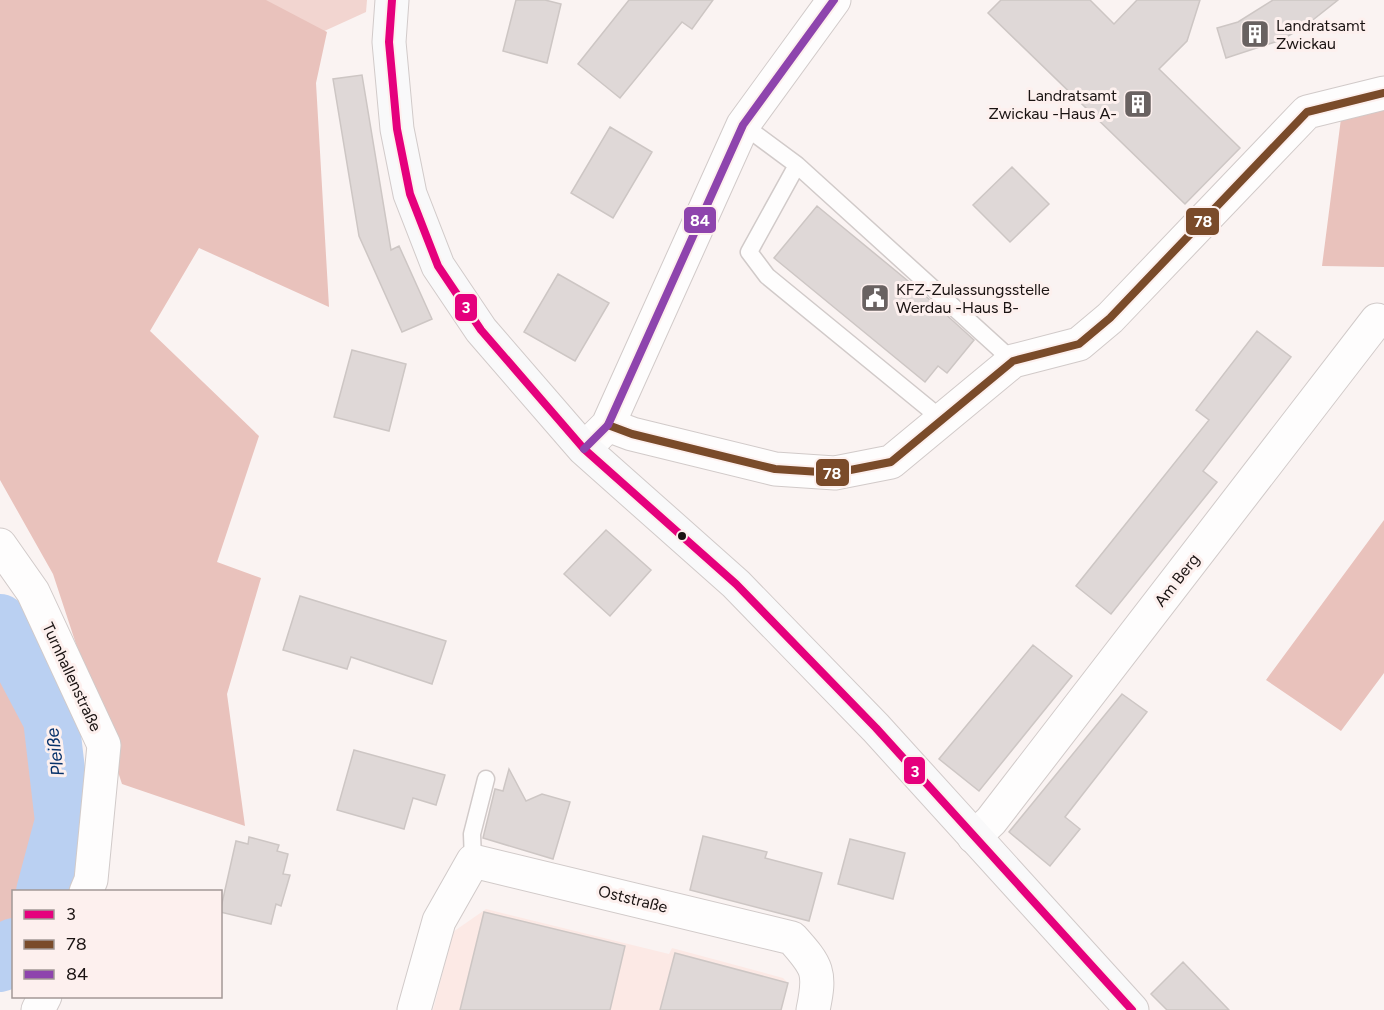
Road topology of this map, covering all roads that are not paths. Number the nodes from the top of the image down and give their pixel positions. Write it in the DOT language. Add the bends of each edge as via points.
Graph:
graph roads {
  1 [pos="392,0"];
  2 [pos="834,0"];
  3 [pos="1384,93"];
  4 [pos="743,125"];
  5 [pos="797,165"];
  6 [pos="1377,320"];
  7 [pos="1013,361"];
  8 [pos="944,421"];
  9 [pos="608,425"];
  10 [pos="584,449"];
  11 [pos="0,545"];
  12 [pos="486,779"];
  13 [pos="974,837"];
  14 [pos="473,861"];
  15 [pos="86,890"];
  16 [pos="414,1010"];
  17 [pos="813,1010"];
  18 [pos="1132,1010"];
  1 -- 10 [label="street" via="389,42 397,129 410,194 438,266 481,330"];
  2 -- 4 [label="street"];
  3 -- 7 [label="street" via="1307,112 1094,331 1078,344"];
  4 -- 5 [label="lane"];
  4 -- 9 [label="street"];
  5 -- 7 [label="lane"];
  5 -- 8 [label="lane" via="748,252 767,276"];
  6 -- 13 [label="street, Am Berg" via="991,821"];
  7 -- 8 [label="street"];
  8 -- 9 [label="street" via="891,462 835,473 775,469"];
  9 -- 10 [label="street"];
  10 -- 13 [label="street" via="736,584 876,728"];
  11 -- 15 [label="street, Turnhallenstraße" via="33,592 104,745 91,880"];
  12 -- 14 [label="lane" via="472,834"];
  13 -- 18 [label="street"];
  14 -- 16 [label="street" via="439,921"];
  14 -- 17 [label="street, Oststraße" via="792,938 810,958 819,982"];
}
